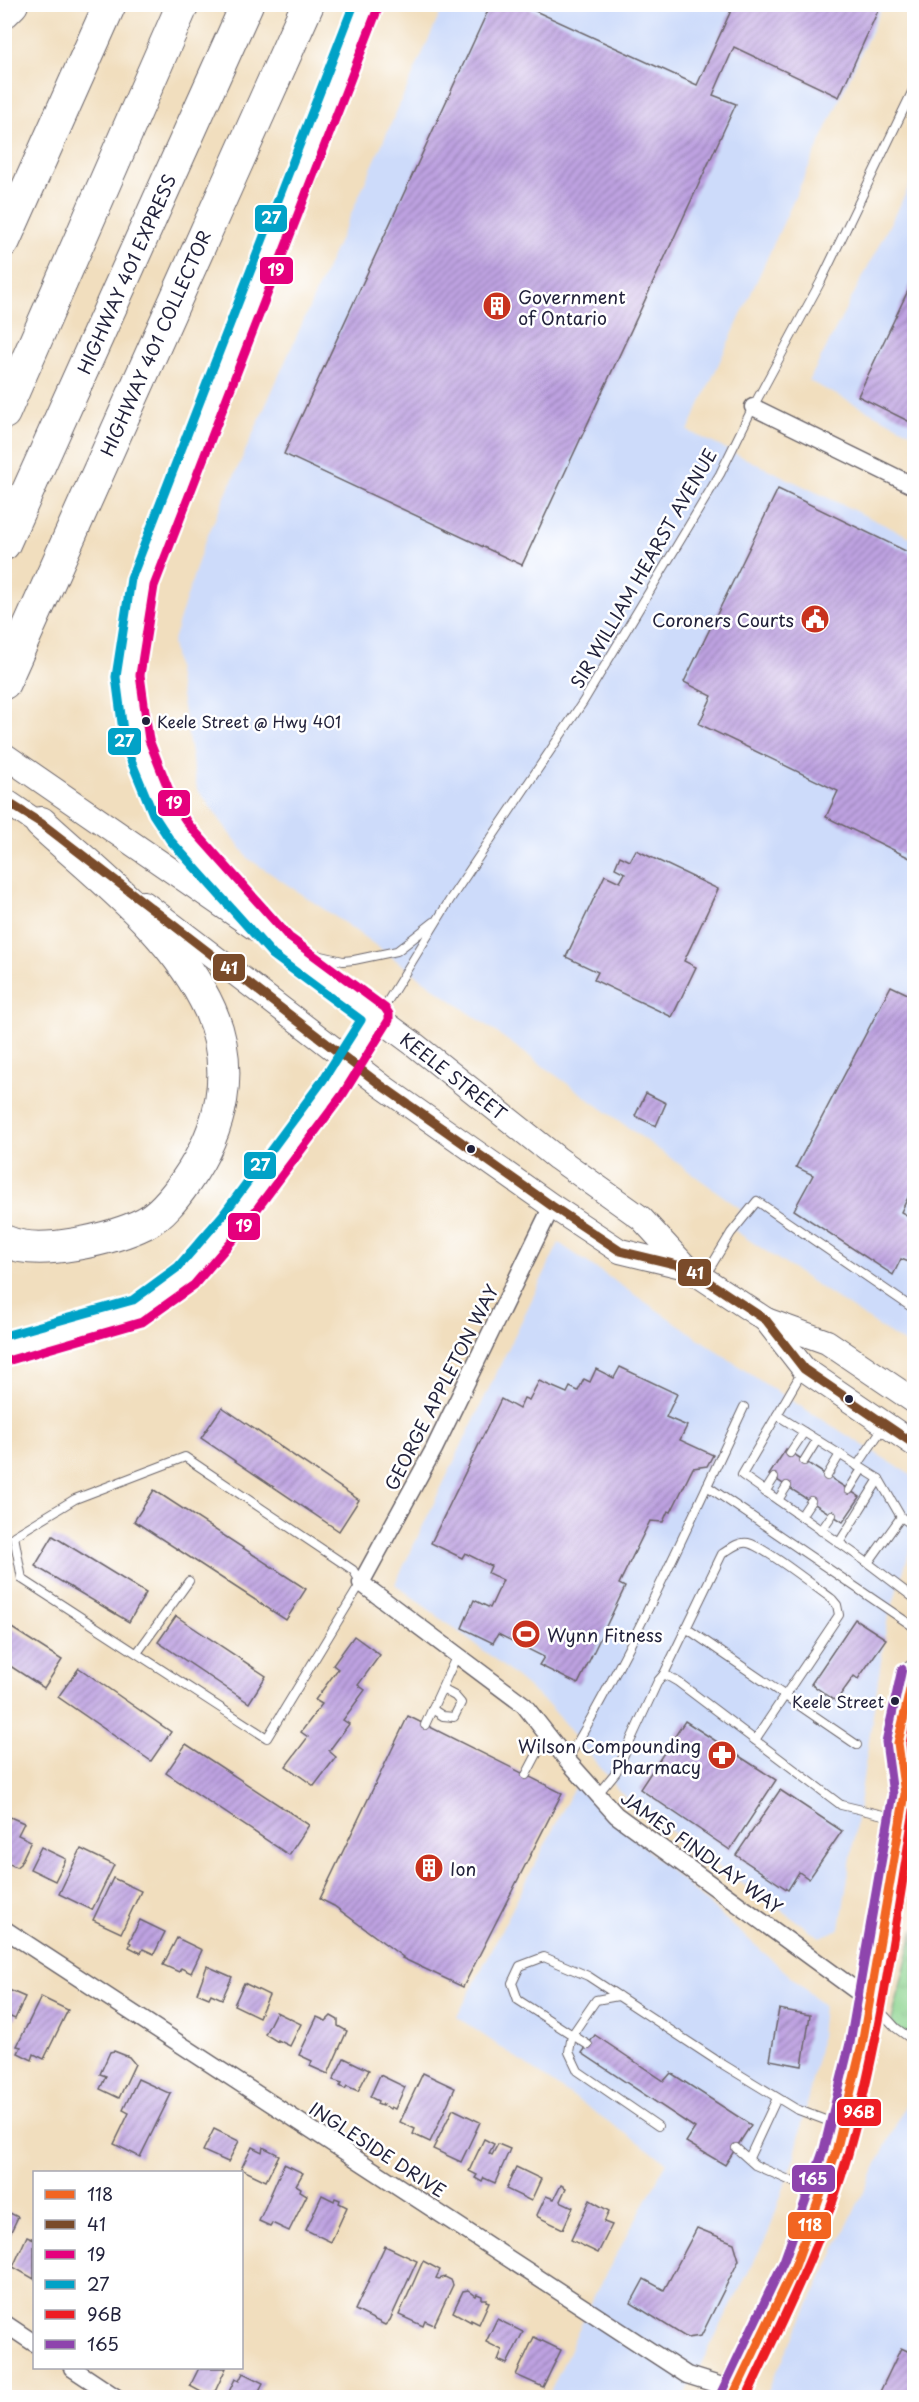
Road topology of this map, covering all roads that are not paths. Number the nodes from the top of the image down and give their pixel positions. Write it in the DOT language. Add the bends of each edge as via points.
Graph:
graph roads {
  1 [pos="12,4"];
  2 [pos="110,4"];
  3 [pos="183,4"];
  4 [pos="247,4"];
  5 [pos="308,4"];
  6 [pos="367,4"];
  7 [pos="4,12"];
  8 [pos="915,88"];
  9 [pos="4,241"];
  10 [pos="753,407"];
  11 [pos="4,413"];
  12 [pos="915,486"];
  13 [pos="4,544"];
  14 [pos="4,683"];
  15 [pos="4,755"];
  16 [pos="4,800"];
  17 [pos="40,823"];
  18 [pos="437,920"];
  19 [pos="282,946"];
  20 [pos="377,1017"];
  21 [pos="349,1060"];
  22 [pos="552,1206"];
  23 [pos="4,1241"];
  24 [pos="694,1273"];
  25 [pos="915,1309"];
  26 [pos="766,1320"];
  27 [pos="4,1348"];
  28 [pos="804,1369"];
  29 [pos="915,1401"];
  30 [pos="744,1407"];
  31 [pos="777,1415"];
  32 [pos="885,1425"];
  33 [pos="804,1432"];
  34 [pos="818,1440"];
  35 [pos="915,1444"];
  36 [pos="790,1453"];
  37 [pos="840,1454"];
  38 [pos="804,1461"];
  39 [pos="860,1467"];
  40 [pos="827,1476"];
  41 [pos="774,1478"];
  42 [pos="879,1479"];
  43 [pos="707,1486"];
  44 [pos="787,1486"];
  45 [pos="849,1490"];
  46 [pos="765,1492"];
  47 [pos="778,1500"];
  48 [pos="811,1501"];
  49 [pos="832,1515"];
  50 [pos="801,1516"];
  51 [pos="901,1517"];
  52 [pos="915,1526"];
  53 [pos="821,1531"];
  54 [pos="839,1543"];
  55 [pos="868,1563"];
  56 [pos="189,1581"];
  57 [pos="362,1583"];
  58 [pos="915,1598"];
  59 [pos="915,1627"];
  60 [pos="686,1628"];
  61 [pos="137,1653"];
  62 [pos="457,1655"];
  63 [pos="915,1672"];
  64 [pos="664,1674"];
  65 [pos="442,1689"];
  66 [pos="784,1697"];
  67 [pos="432,1709"];
  68 [pos="425,1725"];
  69 [pos="547,1734"];
  70 [pos="755,1740"];
  71 [pos="857,1745"];
  72 [pos="567,1760"];
  73 [pos="526,1775"];
  74 [pos="910,1787"];
  75 [pos="597,1795"];
  76 [pos="900,1820"];
  77 [pos="4,1929"];
  78 [pos="618,1996"];
  79 [pos="869,2000"];
  80 [pos="572,2035"];
  81 [pos="915,2042"];
  82 [pos="588,2045"];
  83 [pos="777,2098"];
  84 [pos="658,2126"];
  85 [pos="842,2126"];
  86 [pos="736,2148"];
  87 [pos="749,2158"];
  88 [pos="821,2195"];
  89 [pos="4,2323"];
  90 [pos="33,2342"];
  91 [pos="75,2369"];
  92 [pos="741,2395"];
  93 [pos="117,2397"];
  1 -- 7 [label="highway"];
  2 -- 9 [label="highway"];
  3 -- 11 [label="highway"];
  4 -- 13 [label="highway, HIGHWAY 401 EXPRESS"];
  5 -- 14 [label="highway, HIGHWAY 401 COLLECTOR"];
  6 -- 19 [label="highway" via="142,583 128,675 137,742 165,809 185,840"];
  8 -- 10 [label="lane, SIR WILLIAM HEARST AVENUE" via="821,281"];
  10 -- 12 [label="street"];
  10 -- 18 [label="lane, SIR WILLIAM HEARST AVENUE" via="720,474 584,702"];
  15 -- 19 [label="main road, KEELE STREET"];
  16 -- 17 [label="main road, KEELE STREET"];
  17 -- 21 [label="main road, KEELE STREET"];
  17 -- 23 [label="highway" via="161,933 190,977 210,1011 224,1059 221,1110 203,1158 173,1199 146,1222 102,1239 49,1248 15,1246"];
  18 -- 19 [label="lane, SIR WILLIAM HEARST AVENUE" via="397,951 354,960 343,961"];
  18 -- 20 [label="lane, SIR WILLIAM HEARST AVENUE"];
  19 -- 20 [label="main road, KEELE STREET"];
  20 -- 21 [label="highway"];
  20 -- 24 [label="main road, KEELE STREET" via="557,1158 641,1218"];
  21 -- 22 [label="main road, KEELE STREET"];
  21 -- 27 [label="highway" via="247,1201 186,1275 138,1311"];
  22 -- 24 [label="main road, KEELE STREET" via="620,1251"];
  22 -- 57 [label="street, GEORGE APPLETON WAY" via="434,1449"];
  24 -- 25 [label="lane" via="757,1201"];
  24 -- 26 [label="main road, KEELE STREET"];
  26 -- 28 [label="main road, KEELE STREET"];
  26 -- 29 [label="main road, KEELE STREET" via="827,1342"];
  28 -- 31 [label="lane"];
  28 -- 32 [label="main road, KEELE STREET"];
  30 -- 43 [label="lane"];
  31 -- 33 [label="lane"];
  31 -- 46 [label="lane" via="742,1475"];
  32 -- 35 [label="main road, KEELE STREET"];
  32 -- 39 [label="lane"];
  33 -- 34 [label="lane"];
  33 -- 36 [label="lane"];
  34 -- 37 [label="lane"];
  34 -- 38 [label="lane"];
  37 -- 39 [label="lane"];
  37 -- 40 [label="lane"];
  39 -- 42 [label="lane"];
  39 -- 45 [label="lane"];
  41 -- 46 [label="lane"];
  42 -- 51 [label="lane"];
  42 -- 54 [label="lane"];
  43 -- 59 [label="lane"];
  43 -- 72 [label="lane" via="598,1706"];
  44 -- 47 [label="lane"];
  46 -- 47 [label="lane"];
  47 -- 50 [label="lane"];
  48 -- 50 [label="lane"];
  49 -- 53 [label="lane"];
  50 -- 53 [label="lane"];
  51 -- 52 [label="lane"];
  51 -- 55 [label="lane"];
  53 -- 54 [label="lane"];
  54 -- 55 [label="lane"];
  55 -- 58 [label="lane"];
  56 -- 61 [label="lane"];
  57 -- 61 [label="lane" via="267,1737"];
  57 -- 61 [label="lane" via="353,1570 185,1457 75,1499 14,1536 22,1579"];
  57 -- 62 [label="street, JAMES FINDLAY WAY"];
  60 -- 64 [label="lane"];
  60 -- 66 [label="lane"];
  60 -- 66 [label="lane" via="723,1554 735,1545 747,1543 762,1550 822,1592 837,1605 839,1615"];
  62 -- 65 [label="lane"];
  62 -- 69 [label="street, JAMES FINDLAY WAY" via="524,1705"];
  63 -- 74 [label="main road" via="898,1743"];
  64 -- 70 [label="lane"];
  64 -- 75 [label="lane" via="616,1772"];
  65 -- 67 [label="lane"];
  65 -- 67 [label="lane" via="461,1703 454,1717"];
  66 -- 70 [label="lane"];
  66 -- 71 [label="lane"];
  67 -- 68 [label="lane"];
  69 -- 72 [label="street, JAMES FINDLAY WAY"];
  69 -- 73 [label="lane"];
  70 -- 76 [label="lane" via="841,1805"];
  72 -- 75 [label="street, JAMES FINDLAY WAY"];
  74 -- 76 [label="main road"];
  75 -- 79 [label="street, JAMES FINDLAY WAY" via="616,1815"];
  76 -- 79 [label="main road"];
  77 -- 92 [label="street, INGLESIDE DRIVE" via="687,2375"];
  78 -- 80 [label="lane" via="596,2000"];
  78 -- 80 [label="lane" via="588,1976 543,1957 520,1966 512,1983 518,2000"];
  78 -- 83 [label="lane"];
  79 -- 81 [label="lane"];
  79 -- 85 [label="main road"];
  80 -- 82 [label="lane"];
  80 -- 84 [label="lane" via="569,2052 578,2071"];
  83 -- 85 [label="lane"];
  83 -- 87 [label="lane"];
  85 -- 88 [label="main road"];
  86 -- 87 [label="lane"];
  87 -- 88 [label="lane" via="754,2165"];
  88 -- 92 [label="main road"];
  89 -- 90 [label="street"];
  91 -- 93 [label="street"];
}
